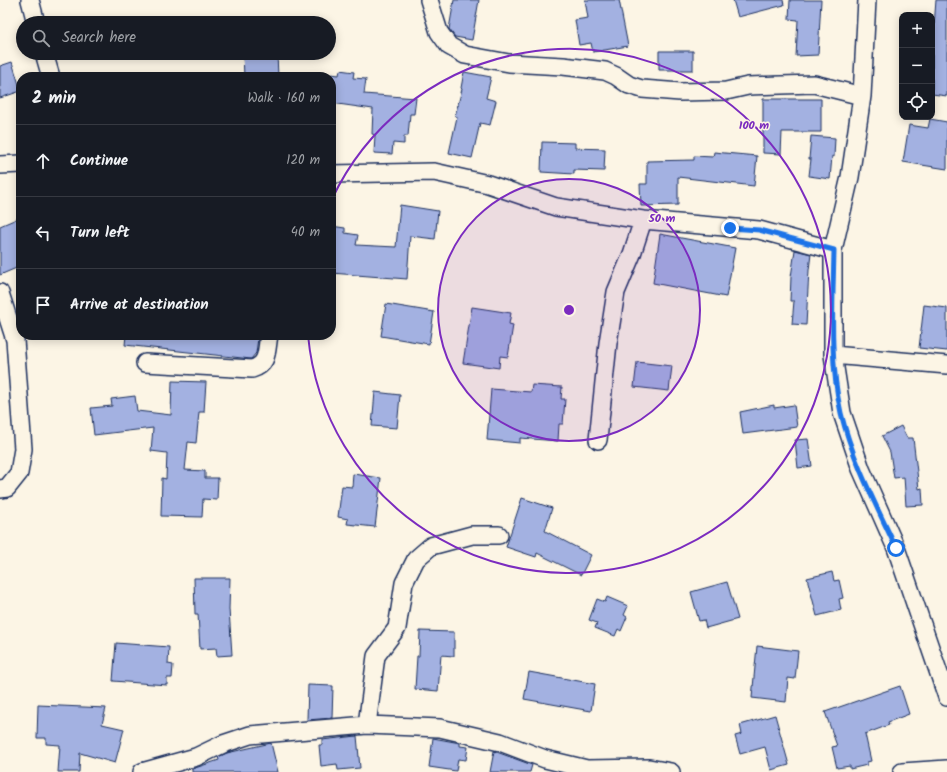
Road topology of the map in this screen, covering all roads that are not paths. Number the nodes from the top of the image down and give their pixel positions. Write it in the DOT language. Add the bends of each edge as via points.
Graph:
graph roads {
  1 [pos="30,0"];
  2 [pos="429,0"];
  3 [pos="867,0"];
  4 [pos="34,16"];
  5 [pos="46,60"];
  6 [pos="50,72"];
  7 [pos="862,96"];
  8 [pos="16,164"];
  9 [pos="0,165"];
  10 [pos="336,174"];
  11 [pos="643,220"];
  12 [pos="834,250"];
  13 [pos="0,293"];
  14 [pos="268,340"];
  15 [pos="833,355"];
  16 [pos="145,363"];
  17 [pos="947,365"];
  18 [pos="598,440"];
  19 [pos="0,489"];
  20 [pos="499,535"];
  21 [pos="944,678"];
  22 [pos="947,697"];
  23 [pos="367,725"];
  24 [pos="197,764"];
  25 [pos="947,769"];
  26 [pos="142,772"];
  27 [pos="672,772"];
  28 [pos="902,772"];
  1 -- 4 [label="street"];
  2 -- 7 [label="street" via="439,32 450,46 465,55 509,63 604,71 642,89 680,92 726,91 748,86 814,84"];
  3 -- 7 [label="street"];
  5 -- 6 [label="street"];
  7 -- 12 [label="street" via="850,177"];
  8 -- 9 [label="street"];
  10 -- 11 [label="street" via="434,172 488,184 556,207"];
  11 -- 12 [label="street" via="759,230"];
  11 -- 18 [label="street" via="616,292"];
  12 -- 15 [label="street"];
  13 -- 19 [label="street" via="15,340 23,449 19,474 7,488"];
  14 -- 16 [label="street" via="265,360 260,366 252,369"];
  15 -- 17 [label="street"];
  15 -- 21 [label="street" via="842,413 860,469 896,548"];
  20 -- 23 [label="street" via="472,535 431,546 416,559 404,583 397,628 376,656"];
  21 -- 22 [label="street"];
  23 -- 24 [label="street" via="250,735 223,744"];
  23 -- 27 [label="street" via="440,728 500,742 545,759 587,769 649,768"];
  24 -- 26 [label="street"];
  25 -- 28 [label="street"];
}
